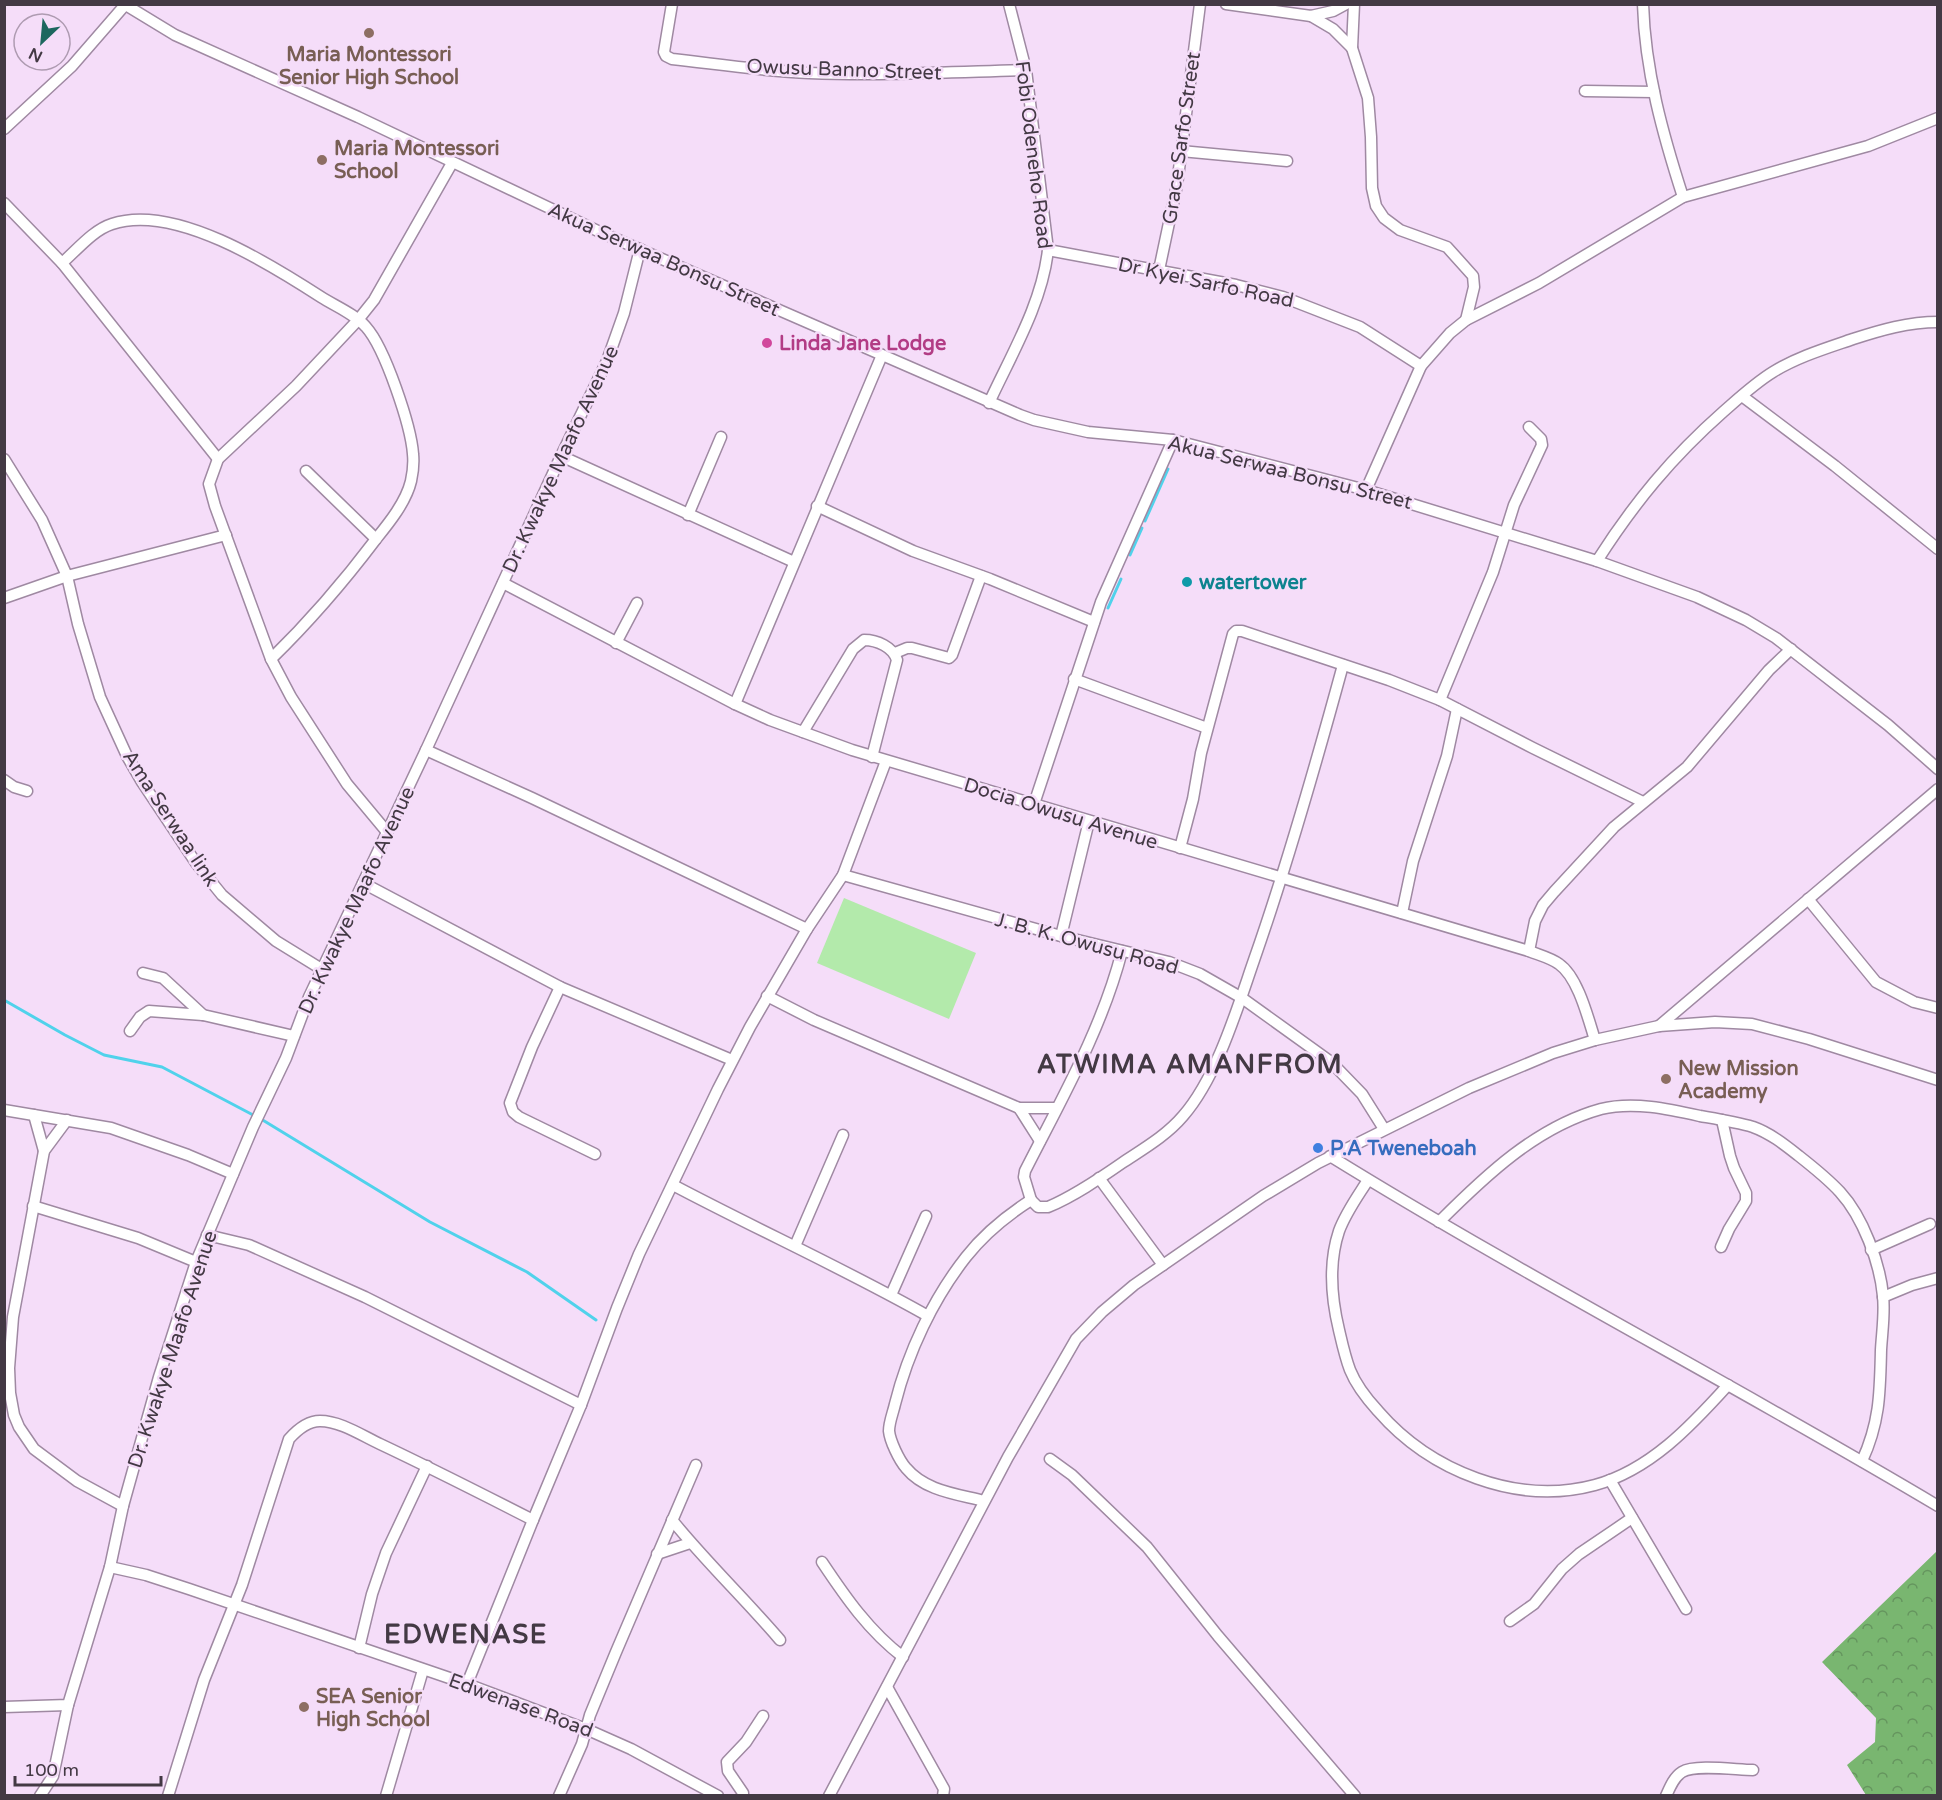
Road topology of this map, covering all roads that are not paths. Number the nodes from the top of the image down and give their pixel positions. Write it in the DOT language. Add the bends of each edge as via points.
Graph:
graph roads {
  1 [pos="672,4"];
  2 [pos="1009,4"];
  3 [pos="1200,4"];
  4 [pos="1226,4"];
  5 [pos="1346,4"];
  6 [pos="1354,4"];
  7 [pos="1643,4"];
  8 [pos="124,5"];
  9 [pos="1311,16"];
  10 [pos="1353,48"];
  11 [pos="1026,70"];
  12 [pos="1585,91"];
  13 [pos="1654,92"];
  14 [pos="1938,118"];
  15 [pos="4,129"];
  16 [pos="1181,151"];
  17 [pos="1287,161"];
  18 [pos="452,163"];
  19 [pos="1683,197"];
  20 [pos="4,203"];
  21 [pos="640,249"];
  22 [pos="1048,250"];
  23 [pos="62,263"];
  24 [pos="1159,270"];
  25 [pos="358,320"];
  26 [pos="1466,320"];
  27 [pos="1938,322"];
  28 [pos="882,355"];
  29 [pos="1421,366"];
  30 [pos="1742,396"];
  31 [pos="989,403"];
  32 [pos="1529,427"];
  33 [pos="721,437"];
  34 [pos="1173,440"];
  35 [pos="561,456"];
  36 [pos="4,459"];
  37 [pos="218,459"];
  38 [pos="306,471"];
  39 [pos="1366,490"];
  40 [pos="817,506"];
  41 [pos="688,515"];
  42 [pos="1507,533"];
  43 [pos="226,535"];
  44 [pos="376,539"];
  45 [pos="1938,549"];
  46 [pos="1597,561"];
  47 [pos="794,562"];
  48 [pos="67,576"];
  49 [pos="981,576"];
  50 [pos="503,583"];
  51 [pos="4,598"];
  52 [pos="637,603"];
  53 [pos="1094,622"];
  54 [pos="616,643"];
  55 [pos="1791,649"];
  56 [pos="894,653"];
  57 [pos="271,659"];
  58 [pos="1343,665"];
  59 [pos="1074,679"];
  60 [pos="1440,700"];
  61 [pos="735,704"];
  62 [pos="1457,709"];
  63 [pos="1207,728"];
  64 [pos="803,732"];
  65 [pos="426,750"];
  66 [pos="872,757"];
  67 [pos="886,761"];
  68 [pos="1938,769"];
  69 [pos="4,780"];
  70 [pos="1938,789"];
  71 [pos="27,791"];
  72 [pos="1643,802"];
  73 [pos="1034,804"];
  74 [pos="1089,821"];
  75 [pos="387,831"];
  76 [pos="1180,848"];
  77 [pos="843,875"];
  78 [pos="1282,878"];
  79 [pos="363,883"];
  80 [pos="1808,899"];
  81 [pos="1402,913"];
  82 [pos="807,928"];
  83 [pos="1061,936"];
  84 [pos="1122,951"];
  85 [pos="1529,951"];
  86 [pos="323,970"];
  87 [pos="143,973"];
  88 [pos="560,987"];
  89 [pos="767,996"];
  90 [pos="1242,998"];
  91 [pos="1938,1008"];
  92 [pos="204,1015"];
  93 [pos="1659,1026"];
  94 [pos="130,1031"];
  95 [pos="294,1036"];
  96 [pos="1595,1040"];
  97 [pos="732,1060"];
  98 [pos="1938,1080"];
  99 [pos="1019,1108"];
  100 [pos="1056,1108"];
  101 [pos="4,1110"];
  102 [pos="34,1115"];
  103 [pos="67,1120"];
  104 [pos="1722,1120"];
  105 [pos="1384,1129"];
  106 [pos="843,1135"];
  107 [pos="1040,1141"];
  108 [pos="44,1151"];
  109 [pos="595,1154"];
  110 [pos="1330,1156"];
  111 [pos="233,1174"];
  112 [pos="1100,1178"];
  113 [pos="1368,1180"];
  114 [pos="673,1185"];
  115 [pos="1031,1200"];
  116 [pos="33,1206"];
  117 [pos="926,1216"];
  118 [pos="1439,1222"];
  119 [pos="1930,1224"];
  120 [pos="207,1235"];
  121 [pos="795,1246"];
  122 [pos="1720,1247"];
  123 [pos="1871,1250"];
  124 [pos="196,1262"];
  125 [pos="1163,1265"];
  126 [pos="1938,1278"];
  127 [pos="891,1295"];
  128 [pos="1883,1297"];
  129 [pos="928,1316"];
  130 [pos="1728,1385"];
  131 [pos="581,1405"];
  132 [pos="1050,1459"];
  133 [pos="1862,1461"];
  134 [pos="696,1465"];
  135 [pos="427,1466"];
  136 [pos="1610,1480"];
  137 [pos="984,1501"];
  138 [pos="123,1506"];
  139 [pos="1938,1506"];
  140 [pos="1632,1518"];
  141 [pos="533,1520"];
  142 [pos="672,1520"];
  143 [pos="690,1543"];
  144 [pos="657,1554"];
  145 [pos="822,1562"];
  146 [pos="110,1567"];
  147 [pos="234,1605"];
  148 [pos="1686,1609"];
  149 [pos="1510,1621"];
  150 [pos="780,1640"];
  151 [pos="359,1648"];
  152 [pos="903,1657"];
  153 [pos="423,1670"];
  154 [pos="467,1684"];
  155 [pos="887,1687"];
  156 [pos="68,1705"];
  157 [pos="4,1707"];
  158 [pos="763,1716"];
  159 [pos="586,1729"];
  160 [pos="1753,1770"];
  161 [pos="946,1793"];
  162 [pos="714,1795"];
  163 [pos="40,1796"];
  164 [pos="168,1796"];
  165 [pos="386,1796"];
  166 [pos="559,1796"];
  167 [pos="743,1796"];
  168 [pos="829,1796"];
  169 [pos="1355,1796"];
  170 [pos="1666,1796"];
  1 -- 11 [label="street, Owusu Banno Street" via="664,54 668,58 809,73"];
  2 -- 11 [label="street, Fobi Odeneho Road"];
  3 -- 16 [label="street, Grace Sarfo Street"];
  4 -- 9 [label="street"];
  5 -- 9 [label="street"];
  6 -- 10 [label="street"];
  7 -- 13 [label="street"];
  8 -- 15 [label="street" via="72,66"];
  8 -- 18 [label="street, Akua Serwaa Bonsu Street" via="176,35"];
  9 -- 10 [label="street" via="1334,29"];
  10 -- 26 [label="street" via="1368,98 1376,206 1400,230 1447,247 1473,276"];
  11 -- 22 [label="street, Fobi Odeneho Road"];
  12 -- 13 [label="street"];
  13 -- 19 [label="street"];
  14 -- 19 [label="street" via="1868,146"];
  16 -- 17 [label="street"];
  16 -- 24 [label="street, Grace Sarfo Street"];
  18 -- 21 [label="street, Akua Serwaa Bonsu Street"];
  18 -- 25 [label="street" via="382,287"];
  19 -- 26 [label="street" via="1549,277"];
  20 -- 23 [label="street"];
  21 -- 28 [label="street, Akua Serwaa Bonsu Street"];
  21 -- 35 [label="street, Dr. Kwakye Maafo Avenue" via="613,346"];
  22 -- 24 [label="street, Dr Kyei Sarfo Road"];
  22 -- 31 [label="street, Fobi Odeneho Road" via="1036,301"];
  23 -- 25 [label="street" via="104,228 155,220 184,226 243,251"];
  23 -- 37 [label="street"];
  24 -- 29 [label="street, Dr Kyei Sarfo Road" via="1236,285 1309,306 1360,327"];
  25 -- 37 [label="street" via="296,386"];
  25 -- 44 [label="street" via="375,340 388,370 413,454 411,484"];
  26 -- 29 [label="street"];
  27 -- 30 [label="street" via="1883,329 1821,350 1773,372"];
  28 -- 31 [label="street, Akua Serwaa Bonsu Street"];
  28 -- 40 [label="street"];
  29 -- 39 [label="street"];
  30 -- 45 [label="street"];
  30 -- 46 [label="street" via="1688,443 1658,477"];
  31 -- 34 [label="street, Akua Serwaa Bonsu Street" via="1034,420 1088,432"];
  32 -- 42 [label="street" via="1541,438 1542,445 1514,505"];
  33 -- 41 [label="street"];
  34 -- 39 [label="street, Akua Serwaa Bonsu Street"];
  34 -- 53 [label="street"];
  35 -- 41 [label="street"];
  35 -- 50 [label="street, Dr. Kwakye Maafo Avenue"];
  36 -- 48 [label="street, Ama Serwaa link" via="42,520"];
  37 -- 43 [label="street" via="209,484"];
  38 -- 44 [label="street"];
  39 -- 42 [label="street, Akua Serwaa Bonsu Street"];
  40 -- 47 [label="street"];
  40 -- 49 [label="street" via="913,551"];
  41 -- 47 [label="street"];
  42 -- 46 [label="street, Akua Serwaa Bonsu Street"];
  42 -- 60 [label="street"];
  43 -- 48 [label="street"];
  43 -- 57 [label="street"];
  44 -- 57 [label="street" via="331,598"];
  46 -- 55 [label="street, Akua Serwaa Bonsu Street" via="1723,608"];
  47 -- 61 [label="street"];
  48 -- 51 [label="street"];
  48 -- 86 [label="street, Ama Serwaa link" via="100,697 150,795 222,895 276,941"];
  49 -- 53 [label="street"];
  49 -- 56 [label="street" via="950,658 912,648"];
  50 -- 54 [label="street, Docia Owusu Avenue"];
  50 -- 65 [label="street, Dr. Kwakye Maafo Avenue"];
  52 -- 54 [label="street"];
  53 -- 59 [label="street"];
  54 -- 61 [label="street, Docia Owusu Avenue"];
  55 -- 68 [label="street, Akua Serwaa Bonsu Street"];
  55 -- 72 [label="street" via="1687,767"];
  56 -- 64 [label="street" via="870,640 858,644"];
  56 -- 66 [label="street" via="896,666"];
  57 -- 75 [label="street" via="341,775"];
  58 -- 60 [label="street"];
  58 -- 63 [label="street" via="1236,631"];
  58 -- 78 [label="street"];
  59 -- 63 [label="street"];
  59 -- 73 [label="street"];
  60 -- 62 [label="street"];
  61 -- 64 [label="street, Docia Owusu Avenue"];
  62 -- 72 [label="street"];
  62 -- 81 [label="street"];
  63 -- 76 [label="street"];
  64 -- 66 [label="street, Docia Owusu Avenue"];
  65 -- 75 [label="street, Dr. Kwakye Maafo Avenue"];
  65 -- 82 [label="street"];
  66 -- 67 [label="street, Docia Owusu Avenue"];
  67 -- 73 [label="street, Docia Owusu Avenue"];
  67 -- 77 [label="street"];
  69 -- 71 [label="street"];
  70 -- 80 [label="street"];
  72 -- 85 [label="street" via="1606,835 1543,905"];
  73 -- 74 [label="street, Docia Owusu Avenue"];
  74 -- 76 [label="street, Docia Owusu Avenue"];
  74 -- 83 [label="street"];
  75 -- 79 [label="street, Dr. Kwakye Maafo Avenue"];
  76 -- 78 [label="street, Docia Owusu Avenue"];
  77 -- 82 [label="street"];
  77 -- 83 [label="street, J. B. K. Owusu Road"];
  78 -- 81 [label="street, Docia Owusu Avenue"];
  78 -- 90 [label="street"];
  79 -- 86 [label="street, Dr. Kwakye Maafo Avenue"];
  79 -- 88 [label="street"];
  80 -- 91 [label="street" via="1876,982 1914,1002"];
  80 -- 93 [label="street"];
  81 -- 85 [label="street, Docia Owusu Avenue"];
  82 -- 89 [label="street"];
  83 -- 84 [label="street, J. B. K. Owusu Road"];
  84 -- 90 [label="street, J. B. K. Owusu Road" via="1169,962"];
  84 -- 100 [label="street" via="1097,1028"];
  85 -- 96 [label="street, Docia Owusu Avenue" via="1557,962 1569,973"];
  86 -- 95 [label="street, Dr. Kwakye Maafo Avenue"];
  87 -- 92 [label="street" via="163,978"];
  88 -- 97 [label="street"];
  88 -- 109 [label="street" via="510,1103 519,1117"];
  89 -- 97 [label="street"];
  89 -- 99 [label="street"];
  90 -- 105 [label="street, J. B. K. Owusu Road" via="1331,1062 1362,1095"];
  90 -- 112 [label="street" via="1211,1070 1184,1116 1160,1138"];
  92 -- 94 [label="street" via="149,1011"];
  92 -- 95 [label="street"];
  93 -- 96 [label="street"];
  93 -- 98 [label="street" via="1752,1024"];
  95 -- 111 [label="street, Dr. Kwakye Maafo Avenue"];
  96 -- 105 [label="street" via="1477,1085"];
  97 -- 114 [label="street"];
  99 -- 100 [label="street"];
  99 -- 107 [label="street"];
  100 -- 107 [label="street"];
  101 -- 102 [label="street"];
  102 -- 103 [label="street"];
  102 -- 108 [label="street"];
  103 -- 108 [label="street"];
  103 -- 111 [label="street" via="111,1128"];
  104 -- 118 [label="street" via="1630,1106 1586,1114 1494,1169"];
  104 -- 122 [label="street" via="1734,1168 1747,1196"];
  104 -- 123 [label="street" via="1770,1135 1825,1177 1851,1206"];
  105 -- 110 [label="street"];
  106 -- 121 [label="street"];
  107 -- 115 [label="street" via="1024,1173"];
  108 -- 116 [label="street"];
  110 -- 113 [label="street"];
  110 -- 125 [label="street" via="1263,1196"];
  111 -- 120 [label="street, Dr. Kwakye Maafo Avenue"];
  112 -- 115 [label="street" via="1048,1207 1038,1207"];
  112 -- 125 [label="street"];
  113 -- 118 [label="street"];
  113 -- 136 [label="street" via="1339,1232 1331,1287 1349,1368 1373,1406 1395,1430 1431,1457 1473,1477 1516,1489 1548,1492"];
  114 -- 121 [label="street"];
  114 -- 131 [label="street" via="635,1264"];
  115 -- 129 [label="street" via="982,1238"];
  116 -- 124 [label="street" via="138,1238"];
  116 -- 138 [label="street" via="10,1341 14,1415 24,1436 42,1456"];
  117 -- 127 [label="street"];
  118 -- 130 [label="street"];
  119 -- 123 [label="street"];
  120 -- 124 [label="street, Dr. Kwakye Maafo Avenue"];
  120 -- 131 [label="street" via="249,1245"];
  121 -- 127 [label="street"];
  123 -- 128 [label="street"];
  124 -- 138 [label="street, Dr. Kwakye Maafo Avenue"];
  125 -- 137 [label="street" via="1102,1312 1076,1339"];
  126 -- 128 [label="street"];
  127 -- 129 [label="street"];
  128 -- 133 [label="street" via="1878,1412"];
  129 -- 137 [label="street" via="898,1393 889,1433 906,1468 923,1483"];
  130 -- 133 [label="street"];
  130 -- 136 [label="street" via="1665,1448"];
  131 -- 141 [label="street"];
  132 -- 169 [label="street" via="1147,1547"];
  133 -- 139 [label="street"];
  134 -- 142 [label="street"];
  135 -- 141 [label="street"];
  135 -- 147 [label="street" via="342,1426 319,1421 305,1424 289,1439"];
  135 -- 151 [label="street" via="386,1552"];
  136 -- 140 [label="street"];
  137 -- 152 [label="street"];
  138 -- 146 [label="street, Dr. Kwakye Maafo Avenue"];
  140 -- 148 [label="street"];
  140 -- 149 [label="street" via="1579,1554 1534,1604"];
  141 -- 154 [label="street"];
  142 -- 143 [label="street"];
  142 -- 144 [label="street"];
  143 -- 144 [label="street"];
  143 -- 150 [label="street"];
  144 -- 159 [label="street"];
  145 -- 152 [label="street" via="865,1622"];
  146 -- 147 [label="street, Edwenase Road"];
  146 -- 156 [label="street, Dr. Kwakye Maafo Avenue"];
  147 -- 151 [label="street, Edwenase Road"];
  147 -- 164 [label="street" via="204,1680"];
  151 -- 153 [label="street, Edwenase Road"];
  152 -- 155 [label="street"];
  153 -- 154 [label="street, Edwenase Road"];
  153 -- 165 [label="street"];
  154 -- 159 [label="street, Edwenase Road"];
  155 -- 161 [label="street"];
  155 -- 168 [label="street"];
  156 -- 157 [label="street"];
  156 -- 163 [label="street, Dr. Kwakye Maafo Avenue" via="53,1776"];
  158 -- 167 [label="street" via="728,1762 728,1772"];
  159 -- 162 [label="street, Edwenase Road"];
  159 -- 166 [label="street"];
  160 -- 170 [label="street" via="1683,1771 1671,1783"];
}
